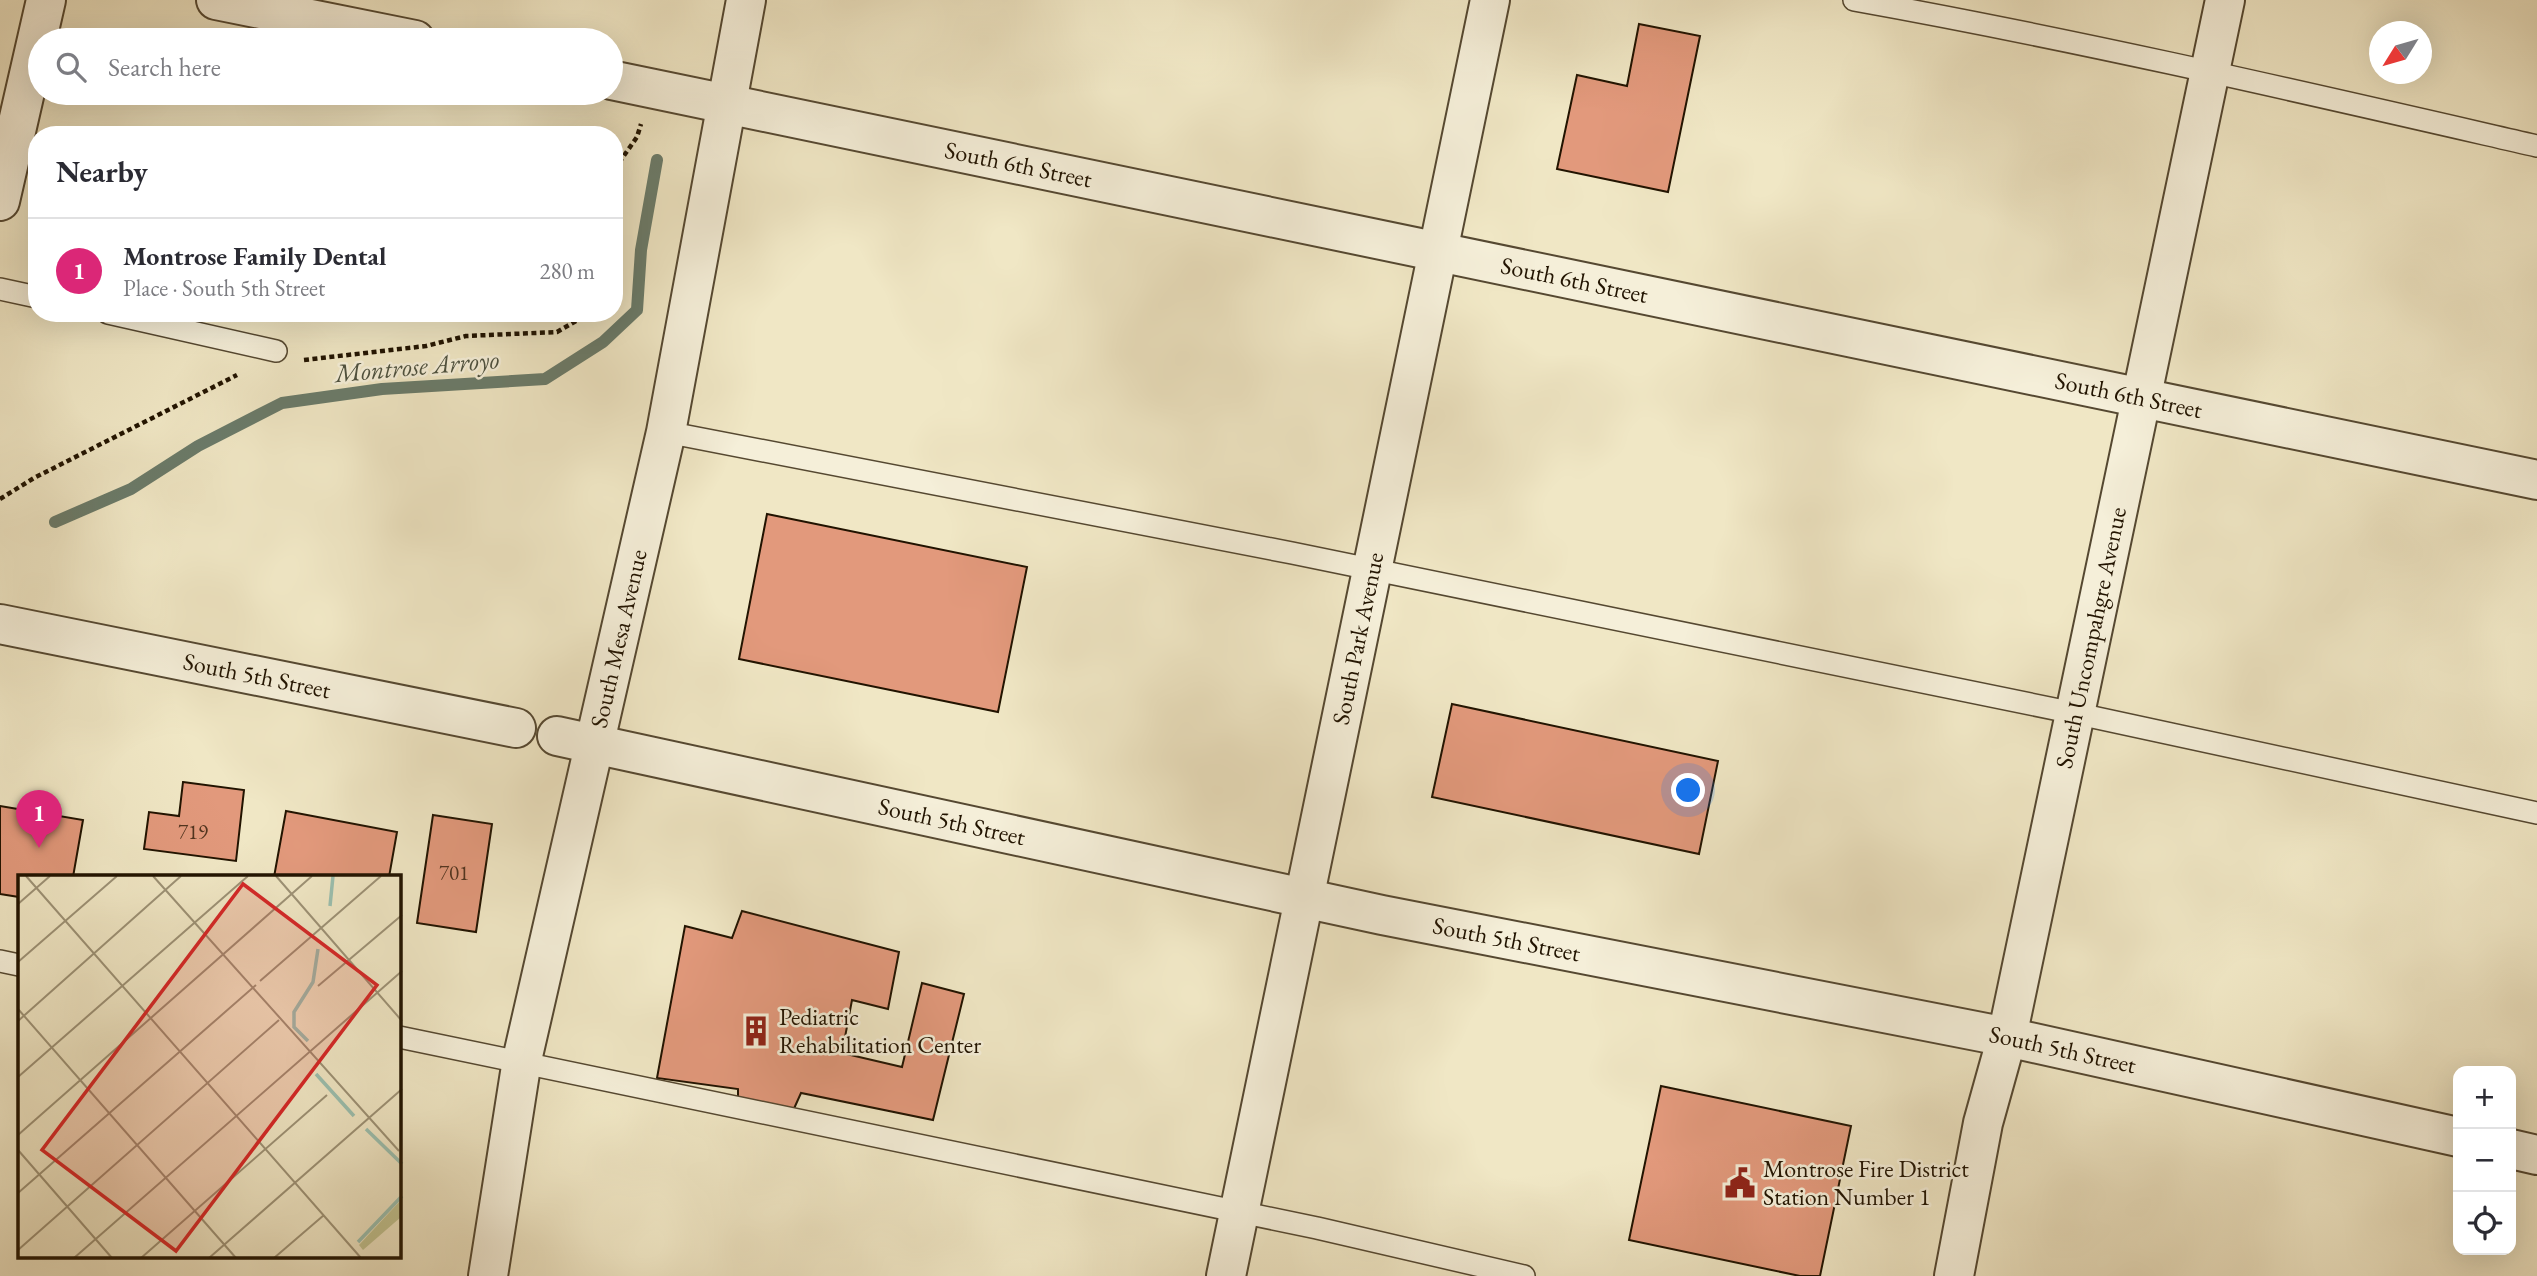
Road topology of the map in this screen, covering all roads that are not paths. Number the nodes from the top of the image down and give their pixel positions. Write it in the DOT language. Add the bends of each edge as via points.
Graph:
graph roads {
  1 [pos="46,0"];
  2 [pos="216,0"];
  3 [pos="746,0"];
  4 [pos="1490,0"];
  5 [pos="1854,0"];
  6 [pos="2225,0"];
  7 [pos="40,28"];
  8 [pos="355,28"];
  9 [pos="2211,71"];
  10 [pos="28,79"];
  11 [pos="623,82"];
  12 [pos="727,104"];
  13 [pos="2537,146"];
  14 [pos="0,201"];
  15 [pos="1438,253"];
  16 [pos="0,289"];
  17 [pos="28,295"];
  18 [pos="145,322"];
  19 [pos="285,356"];
  20 [pos="2139,398"];
  21 [pos="666,432"];
  22 [pos="2537,480"];
  23 [pos="1372,570"];
  24 [pos="0,624"];
  25 [pos="2074,713"];
  26 [pos="516,728"];
  27 [pos="557,736"];
  28 [pos="596,743"];
  29 [pos="2537,813"];
  30 [pos="1303,896"];
  31 [pos="0,961"];
  32 [pos="18,965"];
  33 [pos="401,1037"];
  34 [pos="2007,1037"];
  35 [pos="522,1060"];
  36 [pos="2453,1136"];
  37 [pos="2516,1150"];
  38 [pos="2537,1155"];
  39 [pos="1239,1212"];
  40 [pos="488,1276"];
  41 [pos="1226,1276"];
  42 [pos="1524,1276"];
  43 [pos="1954,1276"];
  1 -- 7 [label="street"];
  2 -- 8 [label="street"];
  3 -- 12 [label="street, South Mesa Avenue"];
  4 -- 15 [label="street, South Park Avenue"];
  5 -- 9 [label="lane"];
  6 -- 9 [label="street, South Uncompahgre Avenue"];
  9 -- 13 [label="lane"];
  9 -- 20 [label="street, South Uncompahgre Avenue"];
  10 -- 14 [label="street"];
  11 -- 12 [label="street, South 6th Street"];
  12 -- 15 [label="street, South 6th Street"];
  12 -- 21 [label="street, South Mesa Avenue"];
  15 -- 20 [label="street, South 6th Street"];
  15 -- 23 [label="street, South Park Avenue"];
  16 -- 17 [label="lane"];
  18 -- 19 [label="lane"];
  20 -- 22 [label="street, South 6th Street"];
  20 -- 25 [label="street, South Uncompahgre Avenue"];
  21 -- 23 [label="lane"];
  21 -- 28 [label="street, South Mesa Avenue"];
  23 -- 25 [label="lane"];
  23 -- 30 [label="street, South Park Avenue"];
  24 -- 26 [label="street, South 5th Street"];
  25 -- 29 [label="lane"];
  25 -- 34 [label="street, South Uncompahgre Avenue"];
  27 -- 28 [label="street, South 5th Street"];
  28 -- 30 [label="street, South 5th Street"];
  28 -- 35 [label="street, South Mesa Avenue"];
  30 -- 34 [label="street, South 5th Street"];
  30 -- 39 [label="street, South Park Avenue"];
  31 -- 32 [label="lane"];
  33 -- 35 [label="lane"];
  34 -- 36 [label="street, South 5th Street"];
  34 -- 43 [label="street, South Uncompahgre Avenue" via="1983,1123"];
  35 -- 39 [label="lane"];
  35 -- 40 [label="street, South Mesa Avenue"];
  37 -- 38 [label="street"];
  39 -- 41 [label="street, South Park Avenue"];
  39 -- 42 [label="lane"];
}
